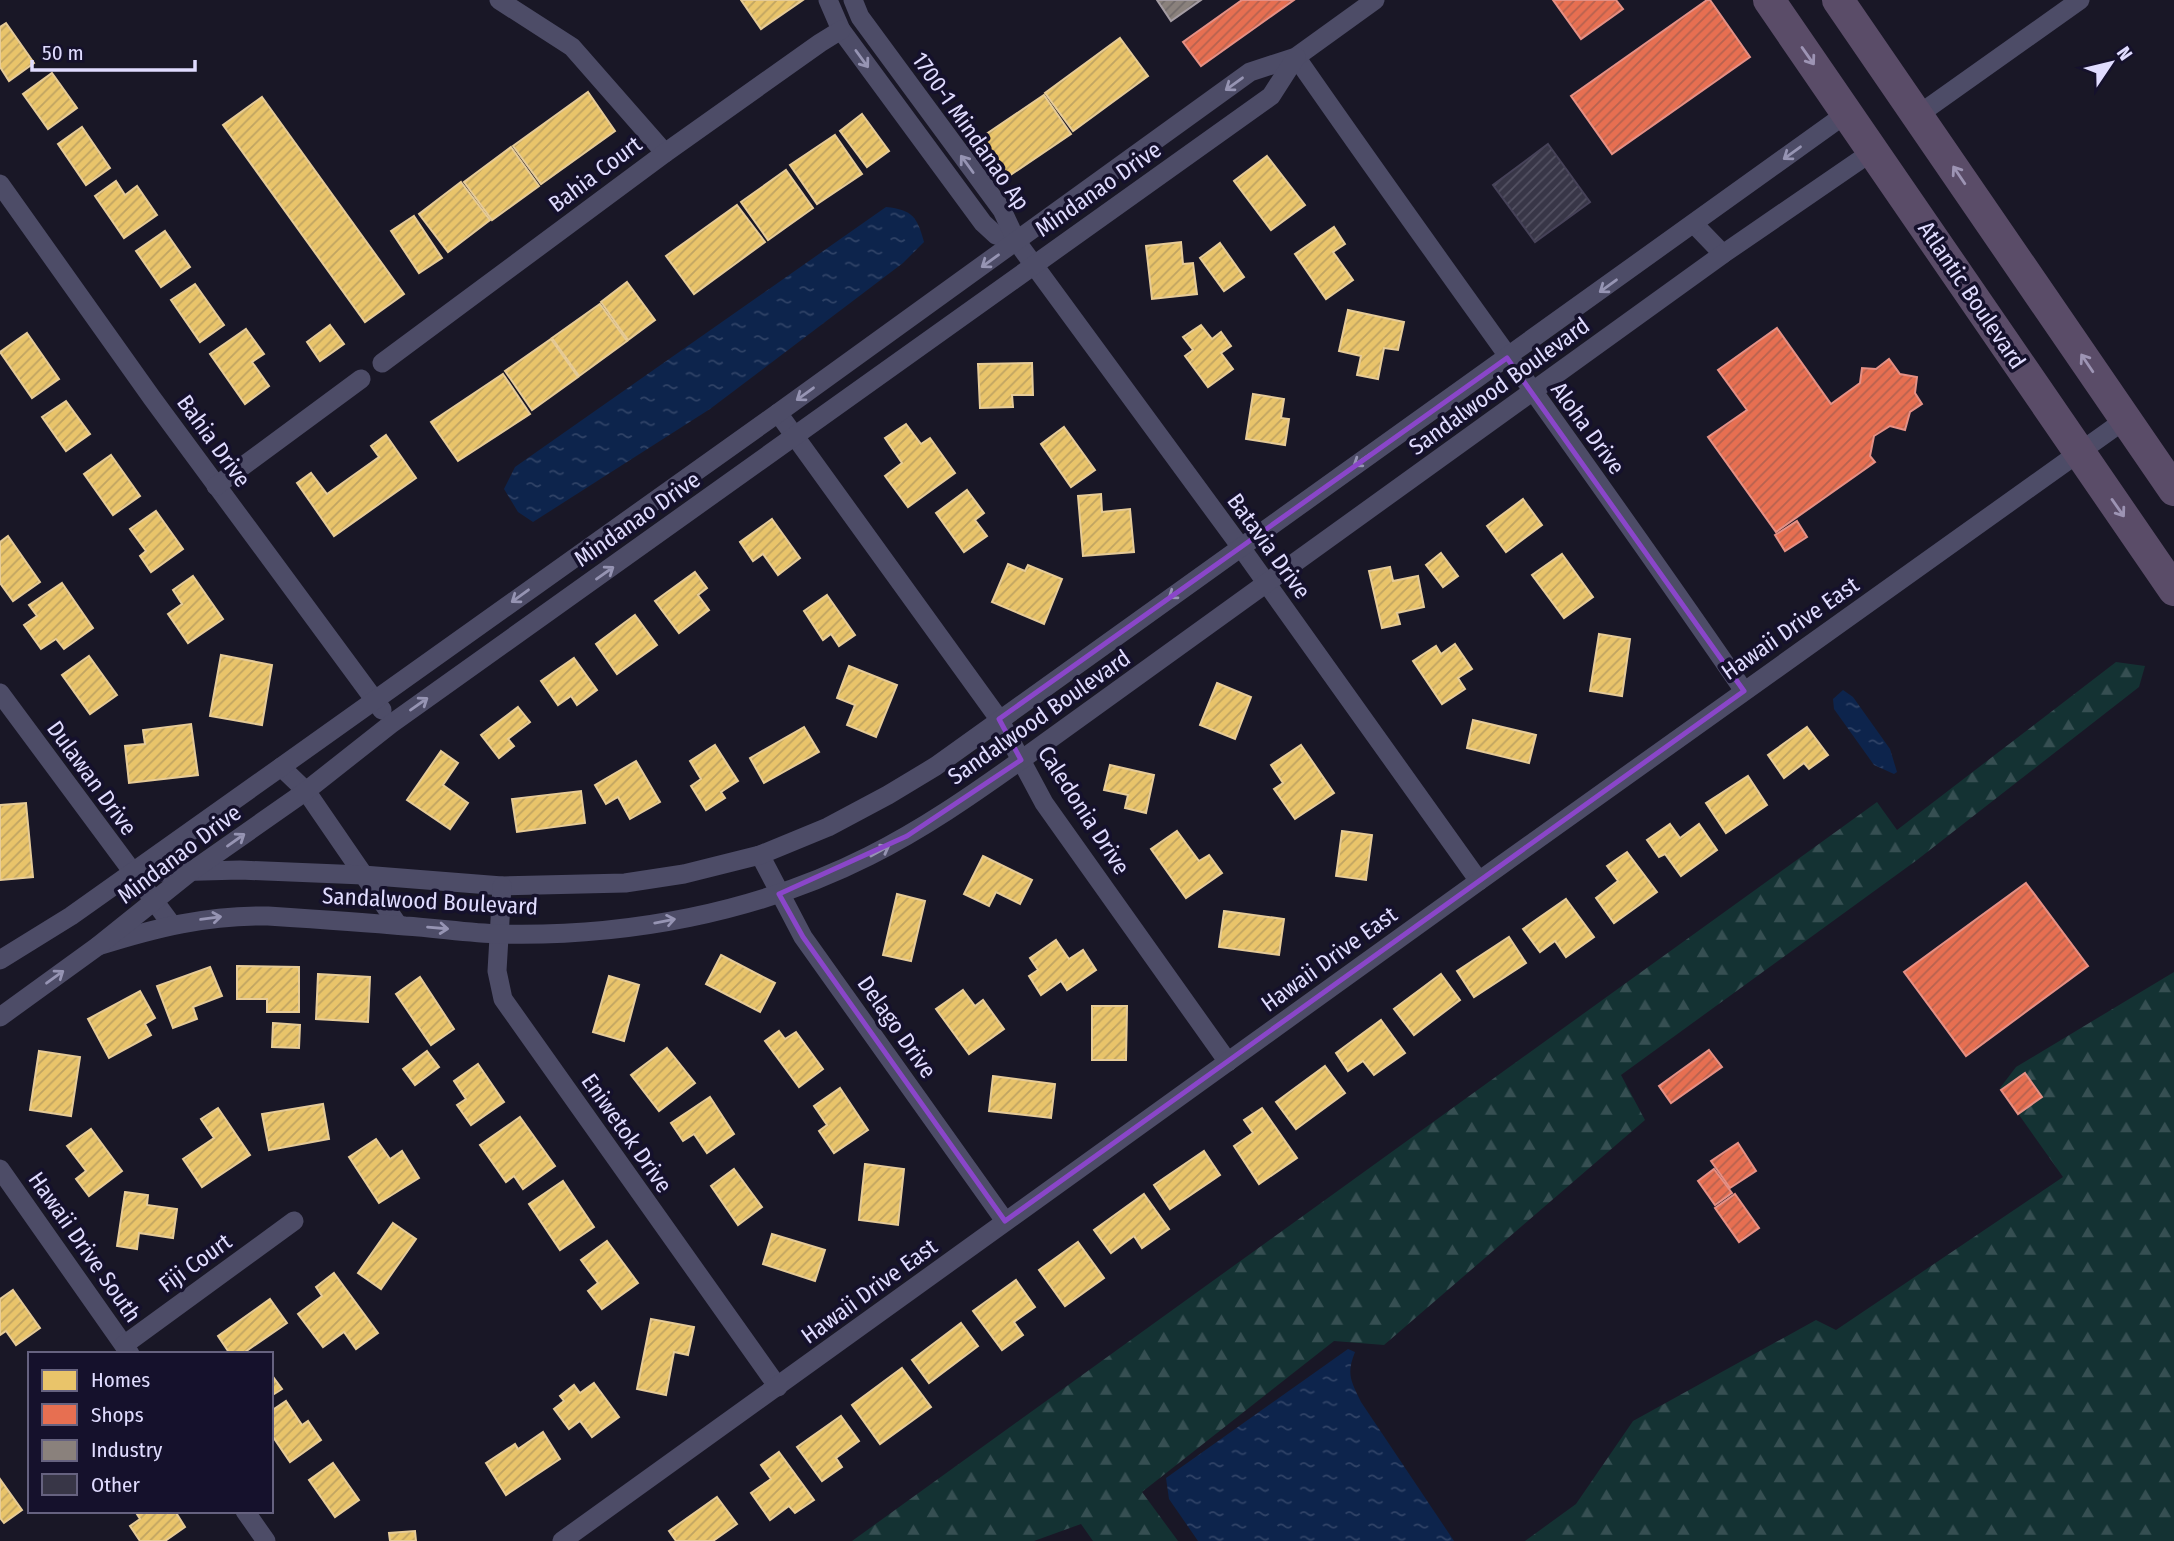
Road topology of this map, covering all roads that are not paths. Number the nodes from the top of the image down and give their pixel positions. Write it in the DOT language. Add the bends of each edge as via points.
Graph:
graph roads {
  1 [pos="499,0"];
  2 [pos="828,0"];
  3 [pos="853,0"];
  4 [pos="1375,0"];
  5 [pos="1769,0"];
  6 [pos="1838,0"];
  7 [pos="2080,0"];
  8 [pos="841,30"];
  9 [pos="1296,57"];
  10 [pos="1847,113"];
  11 [pos="1917,115"];
  12 [pos="1873,151"];
  13 [pos="665,153"];
  14 [pos="0,184"];
  15 [pos="1694,224"];
  16 [pos="1017,242"];
  17 [pos="1723,254"];
  18 [pos="1034,265"];
  19 [pos="1507,358"];
  20 [pos="382,363"];
  21 [pos="361,379"];
  22 [pos="1532,393"];
  23 [pos="778,413"];
  24 [pos="2126,419"];
  25 [pos="795,438"];
  26 [pos="2079,452"];
  27 [pos="216,486"];
  28 [pos="2174,490"];
  29 [pos="1240,547"];
  30 [pos="1267,584"];
  31 [pos="2174,590"];
  32 [pos="1744,691"];
  33 [pos="0,693"];
  34 [pos="374,701"];
  35 [pos="999,719"];
  36 [pos="391,724"];
  37 [pos="1021,760"];
  38 [pos="281,767"];
  39 [pos="306,791"];
  40 [pos="760,855"];
  41 [pos="131,873"];
  42 [pos="189,873"];
  43 [pos="363,875"];
  44 [pos="1479,881"];
  45 [pos="502,886"];
  46 [pos="779,894"];
  47 [pos="153,903"];
  48 [pos="172,925"];
  49 [pos="398,925"];
  50 [pos="500,934"];
  51 [pos="98,946"];
  52 [pos="0,960"];
  53 [pos="0,1017"];
  54 [pos="1228,1062"];
  55 [pos="0,1169"];
  56 [pos="294,1221"];
  57 [pos="1005,1221"];
  58 [pos="127,1349"];
  59 [pos="778,1387"];
  60 [pos="246,1513"];
  61 [pos="266,1541"];
  62 [pos="562,1541"];
  1 -- 13 [label="street" via="572,47"];
  2 -- 8 [label="street, 1700-1 Mindanao Ap"];
  16 -- 3 [label="street, 1700-1 Mindanao Ap, one-way" via="1002,211 860,17"];
  4 -- 9 [label="street, Mindanao Drive"];
  5 -- 10 [label="highway, Atlantic Boulevard, one-way"];
  6 -- 11 [label="highway"];
  7 -- 11 [label="street"];
  8 -- 13 [label="street, Bahia Court"];
  8 -- 16 [label="street, 1700-1 Mindanao Ap, one-way" via="983,223 996,235"];
  9 -- 16 [label="street, Mindanao Drive, one-way" via="1250,72"];
  9 -- 18 [label="street, Mindanao Drive" via="1271,96"];
  9 -- 19 [label="street, Aloha Drive"];
  10 -- 12 [label="highway, Atlantic Boulevard"];
  10 -- 15 [label="street, Sandalwood Boulevard, one-way"];
  24 -- 11 [label="highway, one-way"];
  12 -- 17 [label="street, Sandalwood Boulevard"];
  12 -- 26 [label="highway, Atlantic Boulevard"];
  13 -- 20 [label="street, Bahia Court"];
  14 -- 27 [label="street, Bahia Drive"];
  15 -- 17 [label="street"];
  15 -- 19 [label="street, Sandalwood Boulevard, one-way"];
  16 -- 18 [label="street, Batavia Drive"];
  16 -- 23 [label="street, Mindanao Drive, one-way"];
  17 -- 22 [label="street, Sandalwood Boulevard"];
  18 -- 25 [label="street, Mindanao Drive"];
  18 -- 29 [label="street, Batavia Drive"];
  19 -- 22 [label="street, Aloha Drive"];
  19 -- 29 [label="street, Sandalwood Boulevard, one-way"];
  21 -- 27 [label="street"];
  22 -- 30 [label="street, Sandalwood Boulevard"];
  22 -- 32 [label="street, Aloha Drive"];
  23 -- 25 [label="street, Caledonia Drive"];
  23 -- 34 [label="street, Mindanao Drive, one-way"];
  24 -- 26 [label="street, Hawaii Drive East"];
  24 -- 28 [label="highway"];
  25 -- 35 [label="street, Caledonia Drive"];
  36 -- 25 [label="street, Mindanao Drive, one-way"];
  26 -- 31 [label="highway, Atlantic Boulevard, one-way"];
  26 -- 32 [label="street, Hawaii Drive East"];
  27 -- 34 [label="street, Bahia Drive"];
  29 -- 30 [label="street, Batavia Drive"];
  29 -- 35 [label="street, Sandalwood Boulevard, one-way"];
  30 -- 37 [label="street, Sandalwood Boulevard"];
  30 -- 44 [label="street, Batavia Drive"];
  32 -- 44 [label="street, Hawaii Drive East"];
  33 -- 41 [label="street, Dulawan Drive"];
  34 -- 36 [label="street, Bahia Drive"];
  34 -- 38 [label="street, Mindanao Drive"];
  35 -- 37 [label="street, Caledonia Drive"];
  35 -- 40 [label="street, Sandalwood Boulevard" via="936,766 888,794 828,827"];
  36 -- 39 [label="street, Mindanao Drive"];
  46 -- 37 [label="street, Sandalwood Boulevard, one-way" via="897,841"];
  37 -- 54 [label="street, Caledonia Drive" via="1044,803"];
  38 -- 39 [label="street"];
  38 -- 41 [label="street, Mindanao Drive"];
  42 -- 39 [label="street, Mindanao Drive, one-way"];
  39 -- 43 [label="street"];
  40 -- 45 [label="street, Sandalwood Boulevard" via="625,883"];
  40 -- 46 [label="street, Delago Drive"];
  41 -- 42 [label="street, Sandalwood Boulevard"];
  41 -- 47 [label="street, Dulawan Drive"];
  41 -- 52 [label="street, Mindanao Drive"];
  42 -- 43 [label="street, Sandalwood Boulevard" via="240,870"];
  42 -- 47 [label="street, Mindanao Drive"];
  43 -- 45 [label="street, Sandalwood Boulevard"];
  43 -- 49 [label="street"];
  44 -- 54 [label="street, Hawaii Drive East"];
  45 -- 50 [label="street, Eniwetok Drive"];
  50 -- 46 [label="street, Sandalwood Boulevard, one-way" via="640,926"];
  46 -- 57 [label="street, Delago Drive" via="803,937"];
  47 -- 48 [label="street, Dulawan Drive"];
  47 -- 51 [label="street, Mindanao Drive"];
  48 -- 49 [label="street, Sandalwood Boulevard, one-way" via="230,915"];
  48 -- 51 [label="street, Sandalwood Boulevard"];
  49 -- 50 [label="street, Sandalwood Boulevard, one-way"];
  50 -- 59 [label="street, Eniwetok Drive" via="497,971 503,999"];
  53 -- 51 [label="street, Mindanao Drive, one-way"];
  54 -- 57 [label="street, Hawaii Drive East"];
  55 -- 58 [label="street, Hawaii Drive South"];
  56 -- 58 [label="street, Fiji Court"];
  57 -- 59 [label="street, Hawaii Drive East"];
  59 -- 62 [label="street, Hawaii Drive East"];
  60 -- 61 [label="street"];
}
